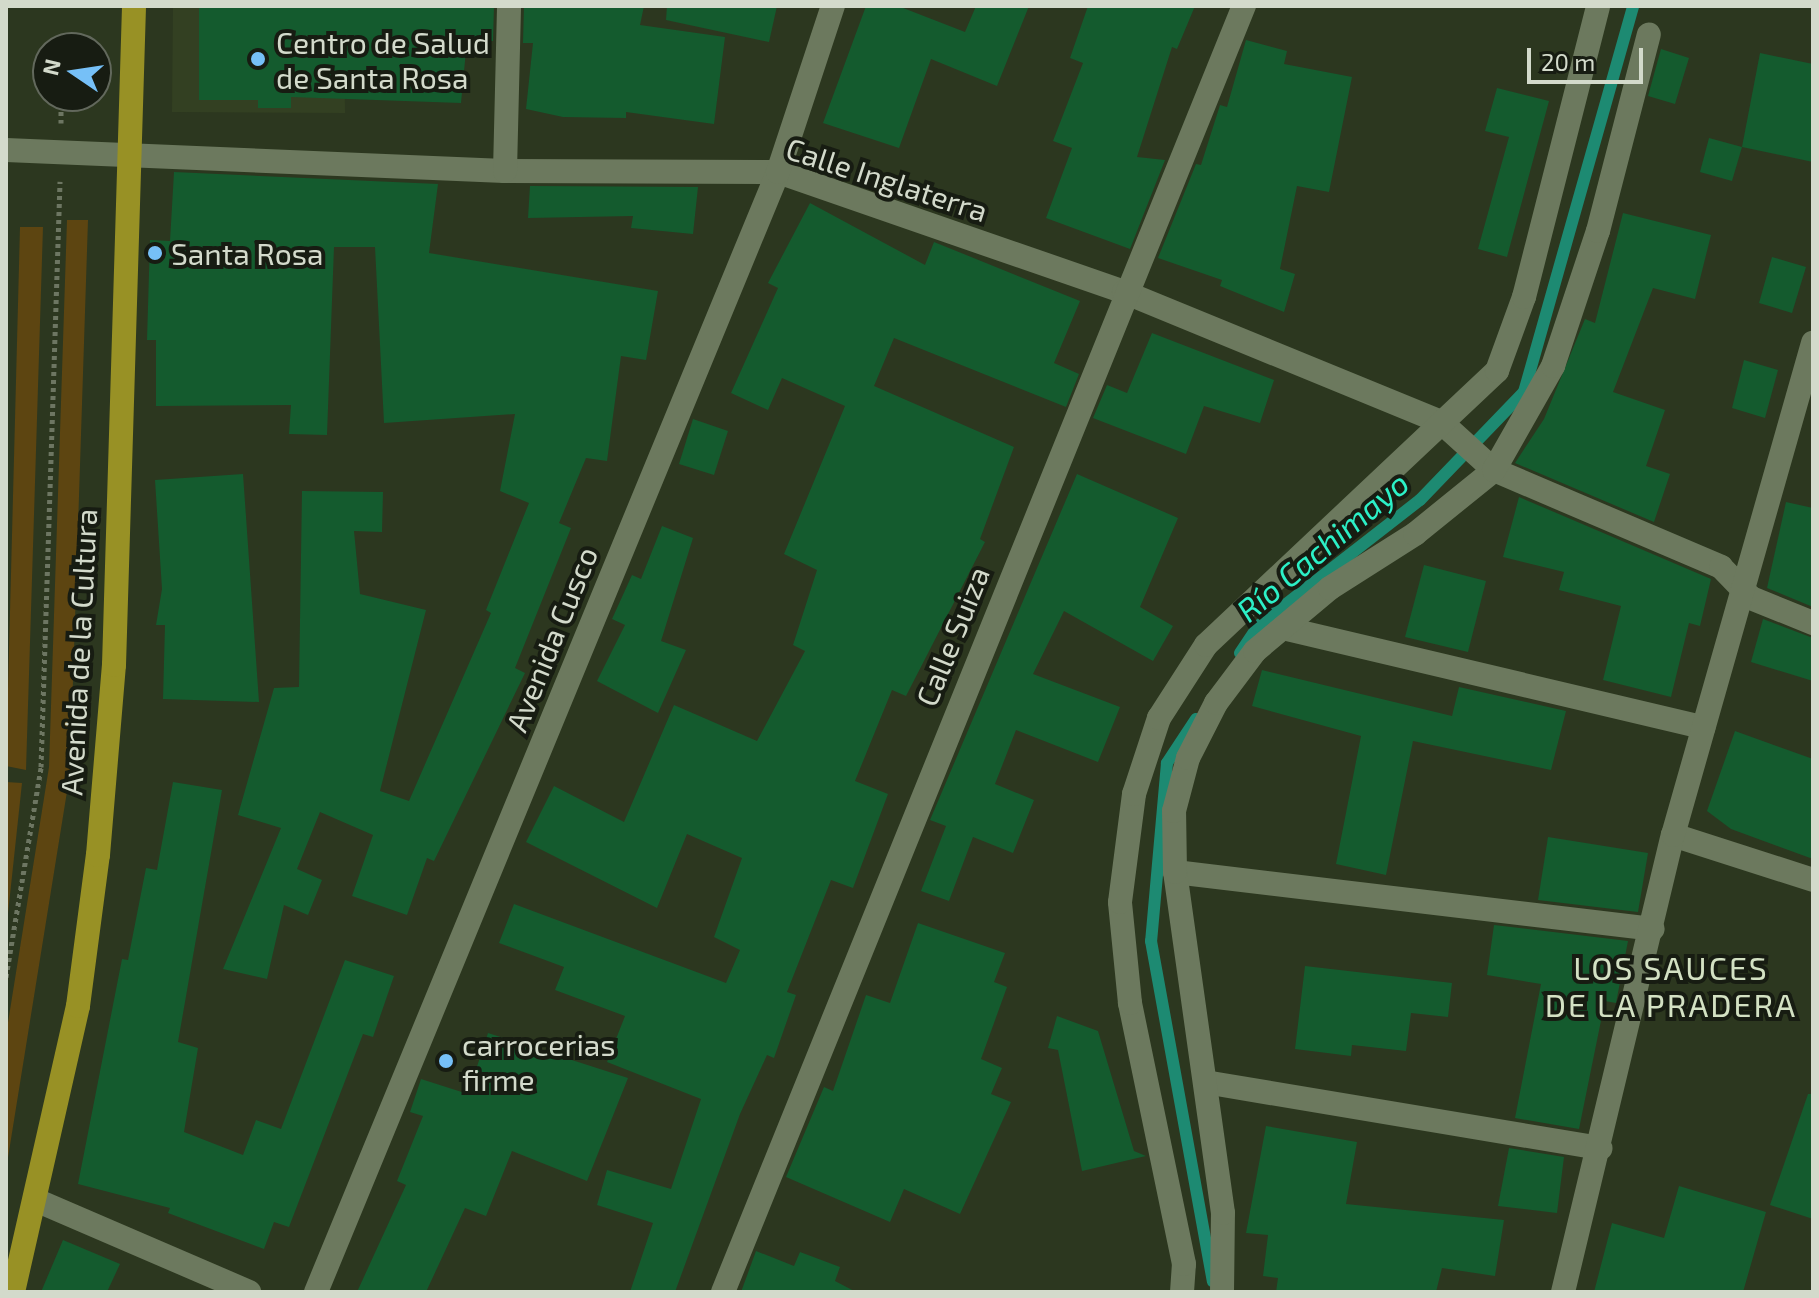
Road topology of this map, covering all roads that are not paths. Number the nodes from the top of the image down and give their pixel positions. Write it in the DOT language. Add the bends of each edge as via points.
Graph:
graph roads {
  1 [pos="134,6"];
  2 [pos="509,6"];
  3 [pos="833,6"];
  4 [pos="1244,6"];
  5 [pos="1598,6"];
  6 [pos="1649,34"];
  7 [pos="6,150"];
  8 [pos="129,154"];
  9 [pos="505,171"];
  10 [pos="778,172"];
  11 [pos="1124,292"];
  12 [pos="1813,343"];
  13 [pos="1803,408"];
  14 [pos="1444,424"];
  15 [pos="1487,463"];
  16 [pos="1743,584"];
  17 [pos="1813,623"];
  18 [pos="1283,628"];
  19 [pos="1703,727"];
  20 [pos="1673,835"];
  21 [pos="1175,872"];
  22 [pos="1813,880"];
  23 [pos="1653,929"];
  24 [pos="1205,1082"];
  25 [pos="1601,1148"];
  26 [pos="38,1201"];
  27 [pos="13,1292"];
  28 [pos="249,1292"];
  29 [pos="316,1292"];
  30 [pos="723,1292"];
  31 [pos="1182,1292"];
  32 [pos="1222,1292"];
  33 [pos="1563,1292"];
  1 -- 8 [label="highway, Avenida de la Cultura"];
  2 -- 9 [label="street"];
  3 -- 10 [label="street, Avenida Cusco"];
  4 -- 11 [label="street, Calle Suiza"];
  5 -- 14 [label="street" via="1524,297 1497,371"];
  6 -- 15 [label="street" via="1598,231 1553,366"];
  7 -- 8 [label="street, Calle Inglaterra"];
  8 -- 9 [label="street, Calle Inglaterra"];
  8 -- 26 [label="highway, Avenida de la Cultura" via="114,665 98,855 78,1006"];
  9 -- 10 [label="street, Calle Inglaterra"];
  10 -- 11 [label="street, Calle Inglaterra"];
  10 -- 29 [label="street, Avenida Cusco"];
  11 -- 14 [label="street, Calle Inglaterra"];
  11 -- 30 [label="street, Calle Suiza"];
  12 -- 13 [label="street"];
  13 -- 16 [label="street"];
  14 -- 15 [label="street"];
  14 -- 31 [label="street" via="1206,645 1159,718 1134,794 1120,902 1130,1003 1184,1264"];
  15 -- 16 [label="street" via="1721,567"];
  15 -- 18 [label="street"];
  16 -- 17 [label="street" via="1751,598 1774,611"];
  16 -- 19 [label="street"];
  18 -- 19 [label="street"];
  18 -- 21 [label="street" via="1255,651 1216,703 1188,758 1174,811"];
  19 -- 20 [label="street"];
  20 -- 22 [label="street"];
  20 -- 23 [label="street"];
  21 -- 23 [label="street"];
  21 -- 24 [label="street"];
  23 -- 25 [label="street"];
  24 -- 25 [label="street"];
  24 -- 32 [label="street" via="1223,1213"];
  25 -- 33 [label="street"];
  26 -- 27 [label="highway, Avenida de la Cultura"];
  26 -- 28 [label="street"];
}
